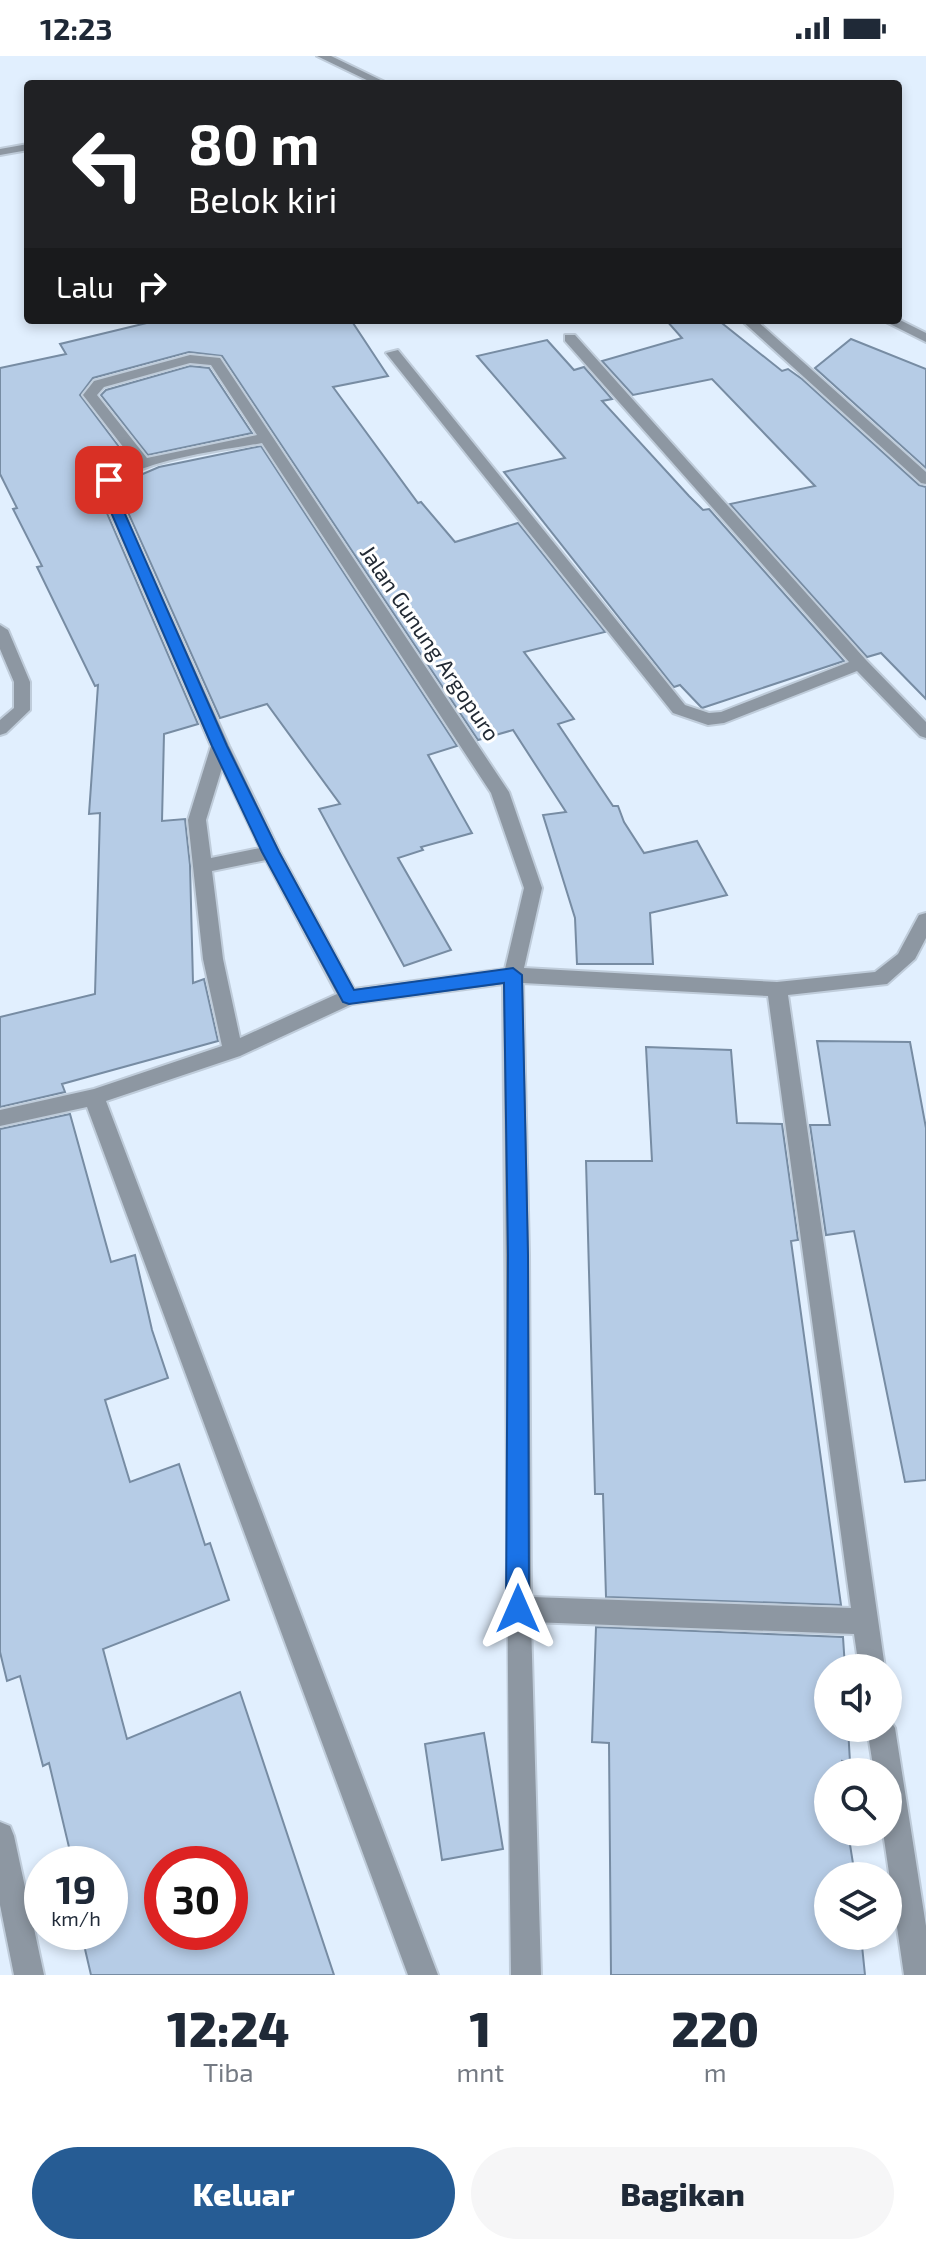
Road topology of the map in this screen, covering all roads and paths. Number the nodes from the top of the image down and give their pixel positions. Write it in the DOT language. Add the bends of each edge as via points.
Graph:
graph roads {
  1 [pos="322,56"];
  2 [pos="371,78"];
  3 [pos="362,80"];
  4 [pos="375,80"];
  5 [pos="24,148"];
  6 [pos="0,152"];
  7 [pos="752,324"];
  8 [pos="897,324"];
  9 [pos="570,338"];
  10 [pos="926,338"];
  11 [pos="393,353"];
  12 [pos="265,438"];
  13 [pos="143,463"];
  14 [pos="926,480"];
  15 [pos="0,630"];
  16 [pos="860,664"];
  17 [pos="0,729"];
  18 [pos="926,732"];
  19 [pos="220,746"];
  20 [pos="271,852"];
  21 [pos="202,866"];
  22 [pos="926,920"];
  23 [pos="513,975"];
  24 [pos="777,989"];
  25 [pos="349,997"];
  26 [pos="233,1050"];
  27 [pos="94,1097"];
  28 [pos="0,1118"];
  29 [pos="518,1609"];
  30 [pos="864,1621"];
  31 [pos="870,1654"];
  32 [pos="0,1836"];
  33 [pos="899,1846"];
  34 [pos="29,1975"];
  35 [pos="423,1975"];
  36 [pos="526,1975"];
  37 [pos="919,1975"];
  1 -- 2 [label="street"];
  2 -- 3 [label="street"];
  2 -- 4 [label="street"];
  5 -- 6 [label="street"];
  7 -- 14 [label="street"];
  8 -- 10 [label="street"];
  9 -- 16 [label="street"];
  11 -- 16 [label="street" via="679,709 708,719 724,717"];
  12 -- 13 [label="street"];
  12 -- 13 [label="street, Jalan Gunung Argopuro" via="215,361 190,359 99,384 90,395"];
  12 -- 23 [label="street, Jalan Gunung Argopuro" via="500,792 533,888"];
  13 -- 19 [label="street" via="109,480 107,489"];
  15 -- 17 [label="street" via="22,682 22,710"];
  16 -- 18 [label="street"];
  19 -- 20 [label="street"];
  19 -- 21 [label="street" via="197,820"];
  20 -- 21 [label="street"];
  20 -- 25 [label="street"];
  21 -- 26 [label="street" via="213,959"];
  22 -- 24 [label="street" via="905,959 880,979"];
  23 -- 24 [label="street"];
  23 -- 25 [label="street"];
  23 -- 29 [label="street, Jalan Gunung Argopuro"];
  24 -- 30 [label="street"];
  25 -- 26 [label="street"];
  26 -- 27 [label="street"];
  27 -- 28 [label="street"];
  27 -- 35 [label="street"];
  29 -- 30 [label="street"];
  29 -- 36 [label="street, Jalan Gunung Argopuro"];
  30 -- 31 [label="street"];
  32 -- 34 [label="street"];
  33 -- 37 [label="street"];
}
